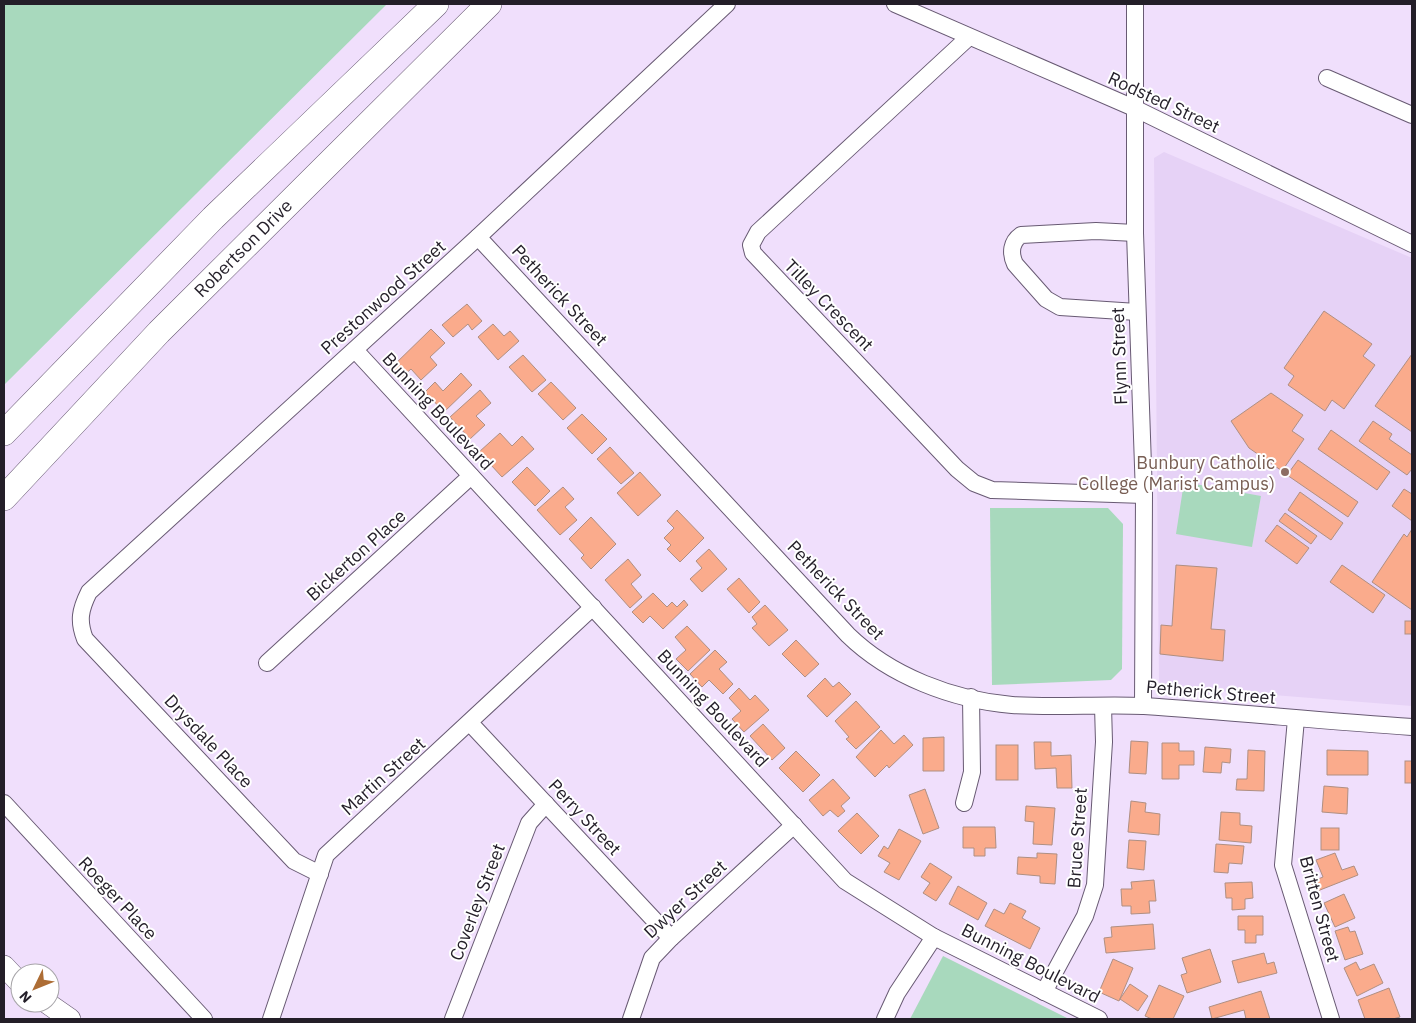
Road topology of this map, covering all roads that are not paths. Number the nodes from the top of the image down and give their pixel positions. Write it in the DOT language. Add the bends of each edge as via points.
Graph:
graph roads {
  1 [pos="436,4"];
  2 [pos="489,4"];
  3 [pos="727,4"];
  4 [pos="895,4"];
  5 [pos="1134,4"];
  6 [pos="969,37"];
  7 [pos="1327,78"];
  8 [pos="1134,108"];
  9 [pos="1412,115"];
  10 [pos="1135,233"];
  11 [pos="478,237"];
  12 [pos="1412,244"];
  13 [pos="1137,312"];
  14 [pos="355,350"];
  15 [pos="6,429"];
  16 [pos="471,476"];
  17 [pos="1144,495"];
  18 [pos="4,498"];
  19 [pos="593,607"];
  20 [pos="80,626"];
  21 [pos="267,663"];
  22 [pos="971,697"];
  23 [pos="1103,706"];
  24 [pos="1143,706"];
  25 [pos="1296,719"];
  26 [pos="470,724"];
  27 [pos="1412,727"];
  28 [pos="4,803"];
  29 [pos="964,803"];
  30 [pos="546,804"];
  31 [pos="794,825"];
  32 [pos="320,874"];
  33 [pos="934,937"];
  34 [pos="671,938"];
  35 [pos="1044,992"];
  36 [pos="204,1019"];
  37 [pos="271,1019"];
  38 [pos="453,1019"];
  39 [pos="631,1019"];
  40 [pos="885,1019"];
  41 [pos="1099,1019"];
  42 [pos="1331,1019"];
  1 -- 15 [label="highway" via="213,218"];
  2 -- 18 [label="highway, Robertson Drive" via="159,332"];
  3 -- 11 [label="street, Prestonwood Street"];
  4 -- 6 [label="street, Rodsted Street"];
  5 -- 8 [label="street, Flynn Street"];
  6 -- 8 [label="street, Rodsted Street"];
  6 -- 17 [label="street, Tilley Crescent" via="758,232 751,245 753,253 957,469 974,483 992,490"];
  7 -- 9 [label="street"];
  8 -- 10 [label="street, Flynn Street"];
  8 -- 12 [label="street, Rodsted Street"];
  10 -- 13 [label="street, Flynn Street"];
  10 -- 13 [label="street" via="1079,231 1021,235 1014,242 1012,257 1051,304"];
  11 -- 14 [label="street, Prestonwood Street"];
  11 -- 22 [label="street, Petherick Street" via="863,649 907,677"];
  13 -- 17 [label="street, Flynn Street"];
  14 -- 16 [label="street, Bunning Boulevard"];
  14 -- 20 [label="street, Prestonwood Street" via="88,592 81,608"];
  16 -- 19 [label="street, Bunning Boulevard"];
  16 -- 21 [label="street, Bickerton Place"];
  17 -- 24 [label="street, Flynn Street"];
  19 -- 26 [label="street, Martin Street"];
  19 -- 31 [label="street, Bunning Boulevard"];
  20 -- 32 [label="street, Drysdale Place" via="86,639 294,861"];
  22 -- 23 [label="street, Petherick Street" via="1012,704"];
  22 -- 29 [label="street" via="972,772"];
  23 -- 24 [label="street, Petherick Street"];
  23 -- 35 [label="street, Bruce Street" via="1096,885 1085,916"];
  24 -- 25 [label="street, Petherick Street"];
  25 -- 27 [label="street, Petherick Street"];
  25 -- 42 [label="street, Britten Street" via="1283,865"];
  26 -- 30 [label="street, Perry Street"];
  26 -- 32 [label="street, Martin Street" via="326,855"];
  28 -- 36 [label="street, Roeger Place"];
  30 -- 34 [label="street, Perry Street"];
  30 -- 38 [label="street, Coverley Street" via="529,823"];
  31 -- 33 [label="street, Bunning Boulevard" via="844,881"];
  31 -- 34 [label="street, Dwyer Street"];
  32 -- 37 [label="street, Martin Street"];
  33 -- 35 [label="street, Bunning Boulevard"];
  33 -- 40 [label="street" via="897,993"];
  34 -- 39 [label="street, Dwyer Street" via="652,958"];
  35 -- 41 [label="street, Bunning Boulevard"];
}
